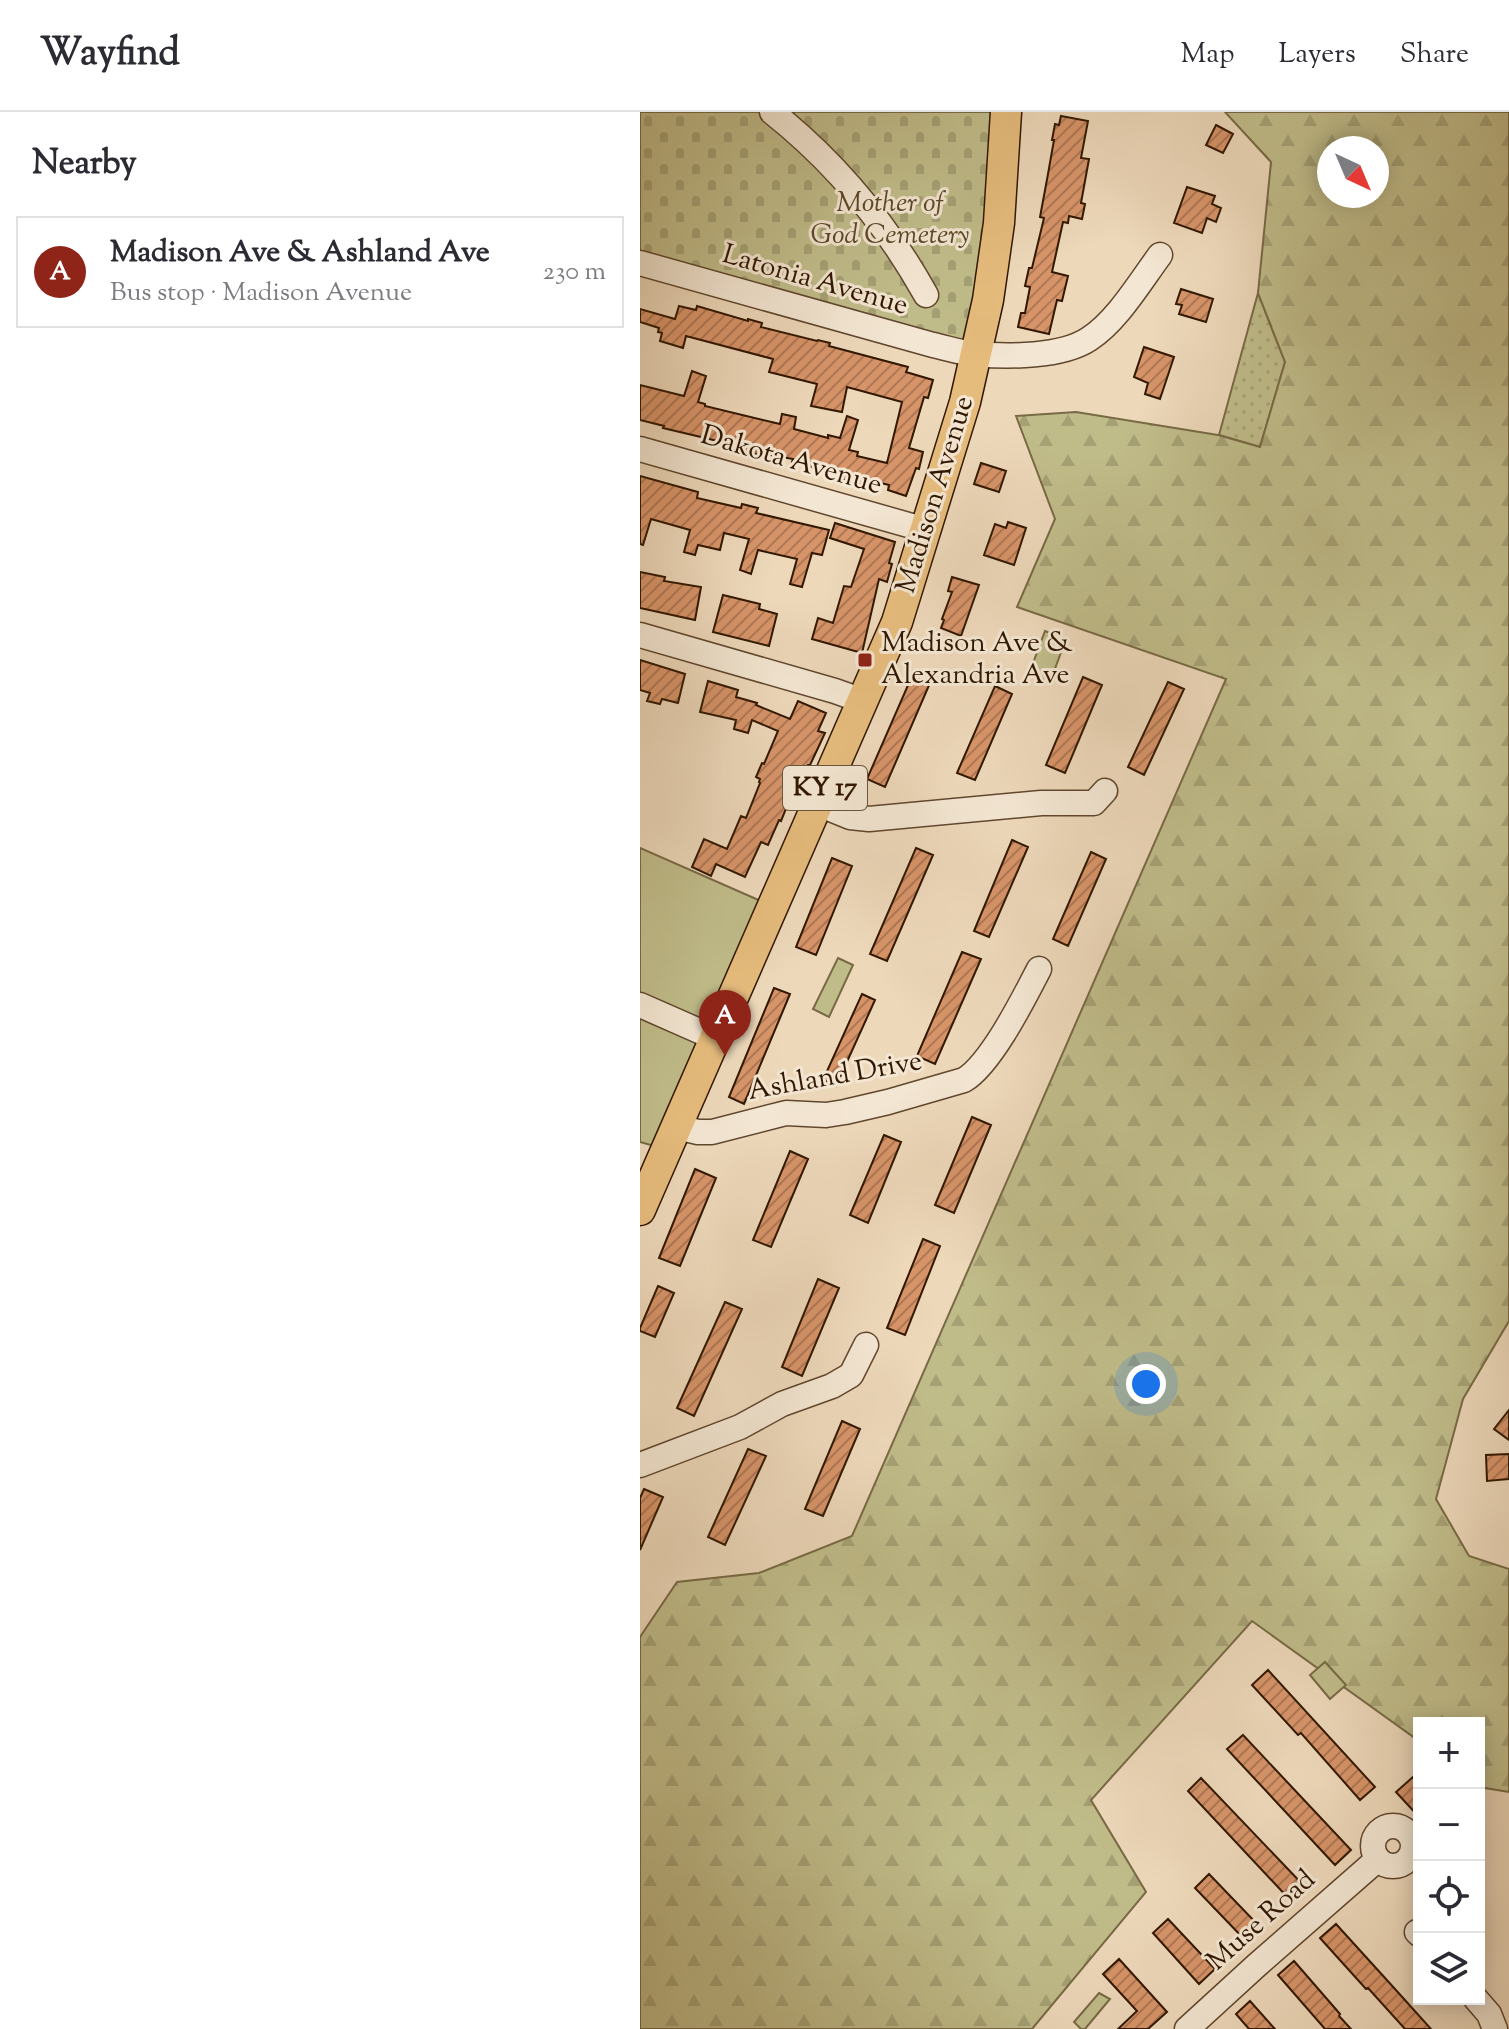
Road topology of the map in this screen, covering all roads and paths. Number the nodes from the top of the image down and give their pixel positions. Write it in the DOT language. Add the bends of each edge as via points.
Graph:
graph roads {
  1 [pos="772,112"];
  2 [pos="1006,112"];
  3 [pos="1160,255"];
  4 [pos="640,263"];
  5 [pos="926,295"];
  6 [pos="974,354"];
  7 [pos="640,449"];
  8 [pos="926,530"];
  9 [pos="640,635"];
  10 [pos="863,701"];
  11 [pos="1105,791"];
  12 [pos="818,804"];
  13 [pos="1039,969"];
  14 [pos="640,1005"];
  15 [pos="715,1038"];
  16 [pos="677,1127"];
  17 [pos="640,1210"];
  18 [pos="866,1345"];
  19 [pos="640,1465"];
  20 [pos="1378,1859"];
  21 [pos="1481,2005"];
  22 [pos="1509,2018"];
  23 [pos="1201,2025"];
  24 [pos="1498,2029"];
  1 -- 5 [label="street" via="855,191"];
  2 -- 6 [label="main road, Madison Avenue / KY 17" via="999,223"];
  3 -- 6 [label="street, Latonia Avenue" via="1114,316 1072,349 1038,355"];
  4 -- 6 [label="street, Latonia Avenue"];
  6 -- 8 [label="main road, Madison Avenue / KY 17"];
  7 -- 8 [label="street, Dakota Avenue"];
  8 -- 10 [label="main road, Madison Avenue / KY 17" via="897,622"];
  9 -- 10 [label="street"];
  10 -- 12 [label="main road, Madison Avenue / KY 17"];
  11 -- 12 [label="street" via="1094,803 869,819"];
  12 -- 15 [label="main road, Madison Avenue / KY 17"];
  13 -- 16 [label="street, Ashland Drive" via="989,1056 964,1080 826,1115 786,1113 712,1132"];
  14 -- 15 [label="street"];
  15 -- 16 [label="main road, Madison Avenue / KY 17"];
  16 -- 17 [label="main road, Madison Avenue / KY 17"];
  18 -- 19 [label="street" via="851,1375 832,1386"];
  20 -- 23 [label="street, Muse Road" via="1257,1965"];
  21 -- 24 [label="street"];
  22 -- 24 [label="street"];
}
